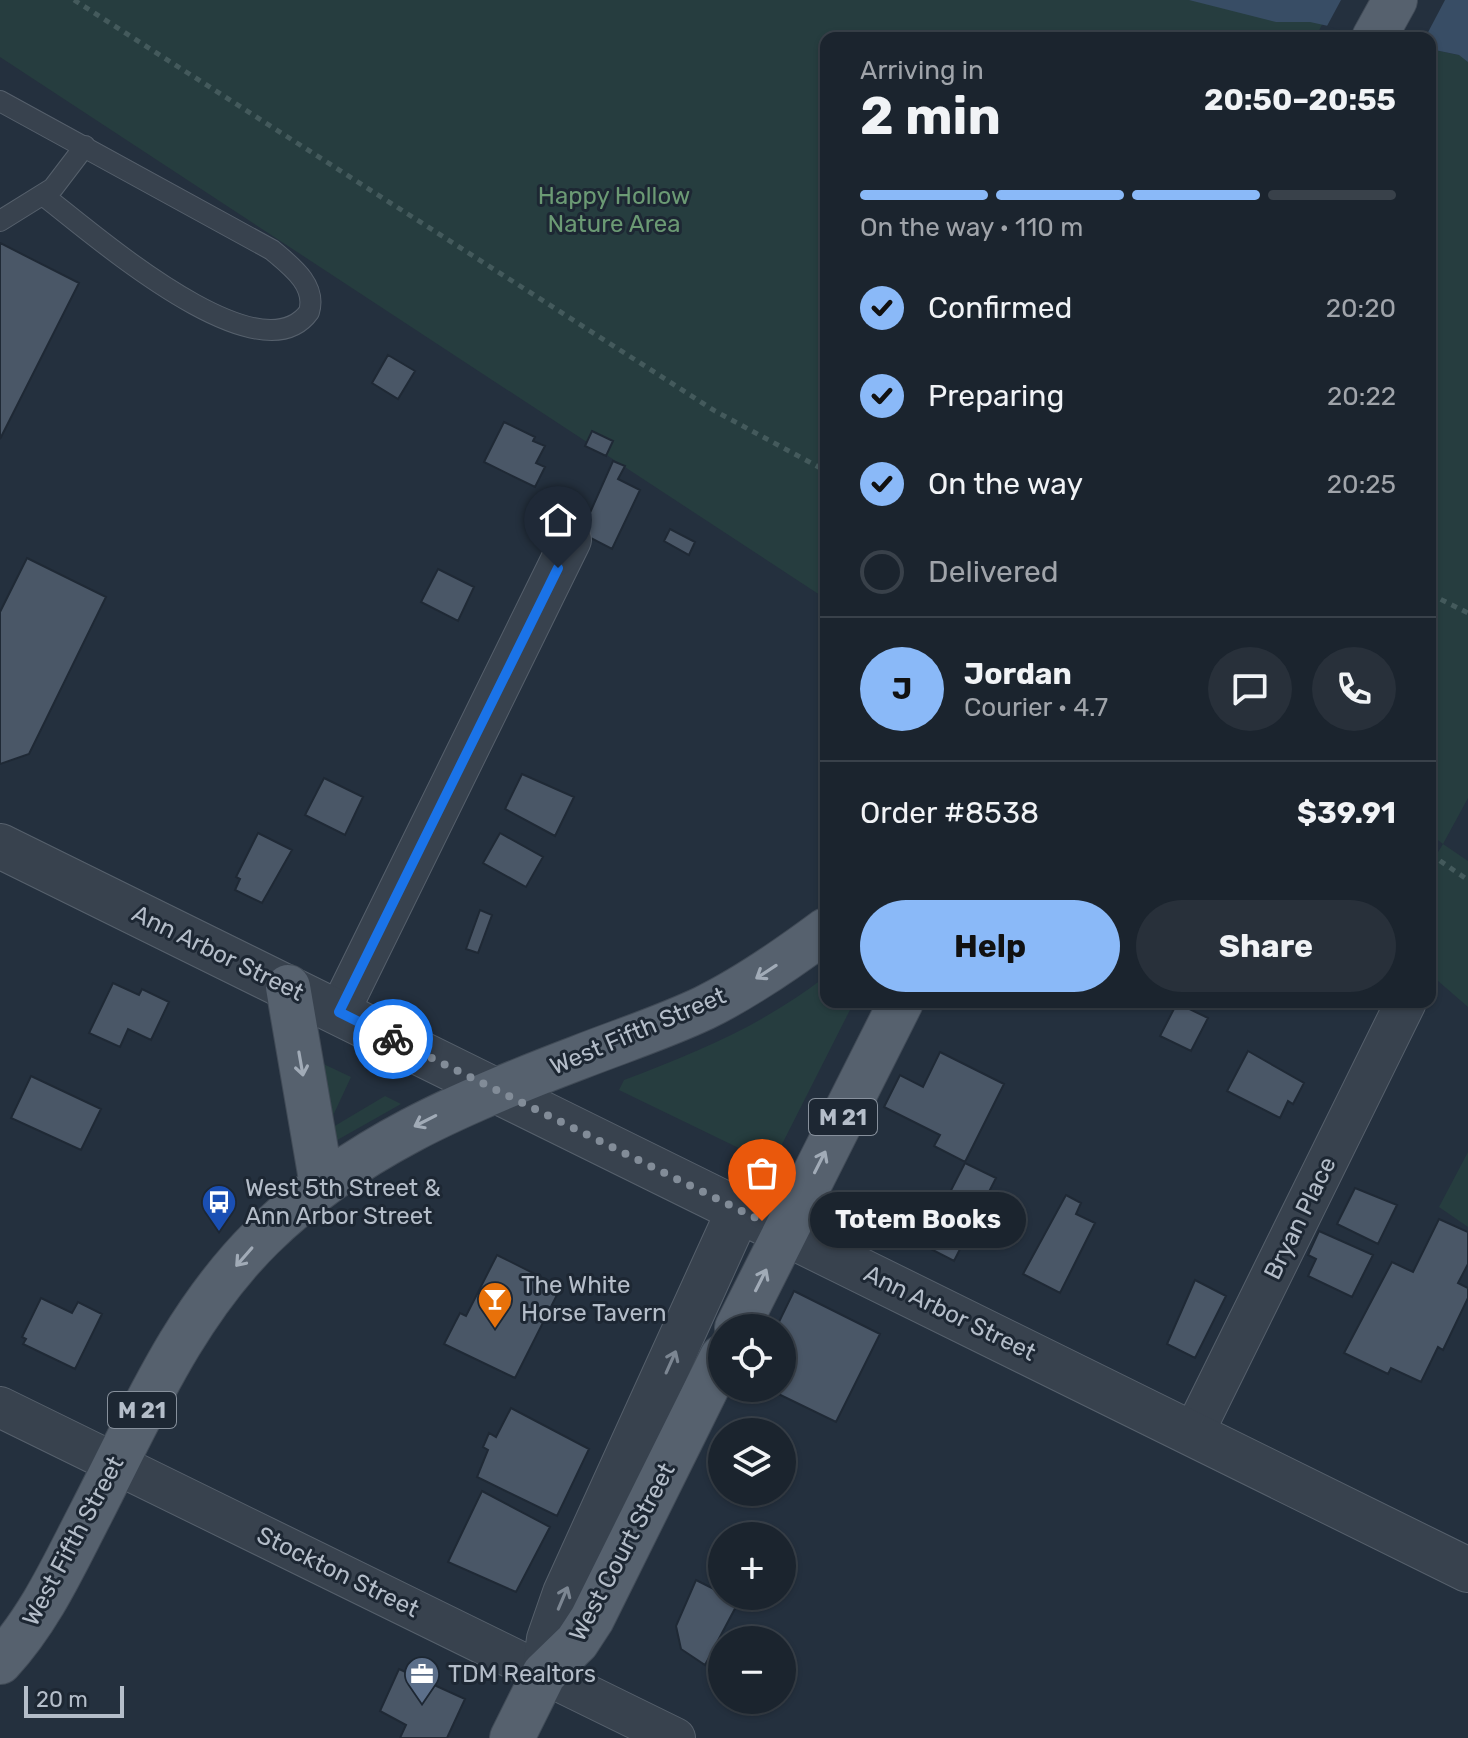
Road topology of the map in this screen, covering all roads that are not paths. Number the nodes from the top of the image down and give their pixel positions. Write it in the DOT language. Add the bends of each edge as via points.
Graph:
graph roads {
  1 [pos="1395,0"];
  2 [pos="1377,32"];
  3 [pos="0,101"];
  4 [pos="85,146"];
  5 [pos="44,196"];
  6 [pos="0,221"];
  7 [pos="571,540"];
  8 [pos="0,846"];
  9 [pos="820,934"];
  10 [pos="288,987"];
  11 [pos="898,1008"];
  12 [pos="1403,1008"];
  13 [pos="339,1012"];
  14 [pos="496,1089"];
  15 [pos="322,1185"];
  16 [pos="739,1210"];
  17 [pos="785,1232"];
  18 [pos="744,1314"];
  19 [pos="708,1385"];
  20 [pos="0,1407"];
  21 [pos="1193,1434"];
  22 [pos="116,1463"];
  23 [pos="1468,1570"];
  24 [pos="0,1662"];
  25 [pos="544,1674"];
  26 [pos="512,1738"];
  27 [pos="675,1738"];
  1 -- 2 [label="main road"];
  3 -- 4 [label="lane"];
  4 -- 5 [label="lane"];
  4 -- 5 [label="lane" via="272,250 298,273 310,293 312,303 304,319 290,330 265,331 211,314"];
  5 -- 6 [label="lane"];
  7 -- 13 [label="street"];
  8 -- 10 [label="street, Ann Arbor Street"];
  9 -- 14 [label="main road, West Fifth Street / M 21, one-way" via="703,1008"];
  10 -- 13 [label="street, Ann Arbor Street"];
  10 -- 15 [label="main road, one-way"];
  17 -- 11 [label="main road, M 21, one-way"];
  12 -- 21 [label="street, Bryan Place"];
  13 -- 14 [label="street, Ann Arbor Street"];
  14 -- 15 [label="main road, West Fifth Street / M 21, one-way" via="397,1136"];
  14 -- 16 [label="street, Ann Arbor Street"];
  15 -- 22 [label="main road, West Fifth Street / M 21, one-way" via="248,1251 197,1314"];
  16 -- 17 [label="street, Ann Arbor Street"];
  25 -- 16 [label="street, one-way" via="565,1593"];
  18 -- 17 [label="main road, M 21, one-way"];
  17 -- 21 [label="street, Ann Arbor Street"];
  19 -- 25 [label="main road, West Court Street" via="592,1619"];
  20 -- 22 [label="street, Stockton Street"];
  21 -- 23 [label="street, Ann Arbor Street"];
  22 -- 24 [label="main road, West Fifth Street / M 21" via="43,1603"];
  22 -- 25 [label="street, Stockton Street"];
  25 -- 26 [label="main road, West Court Street"];
  25 -- 27 [label="street, Stockton Street"];
}
